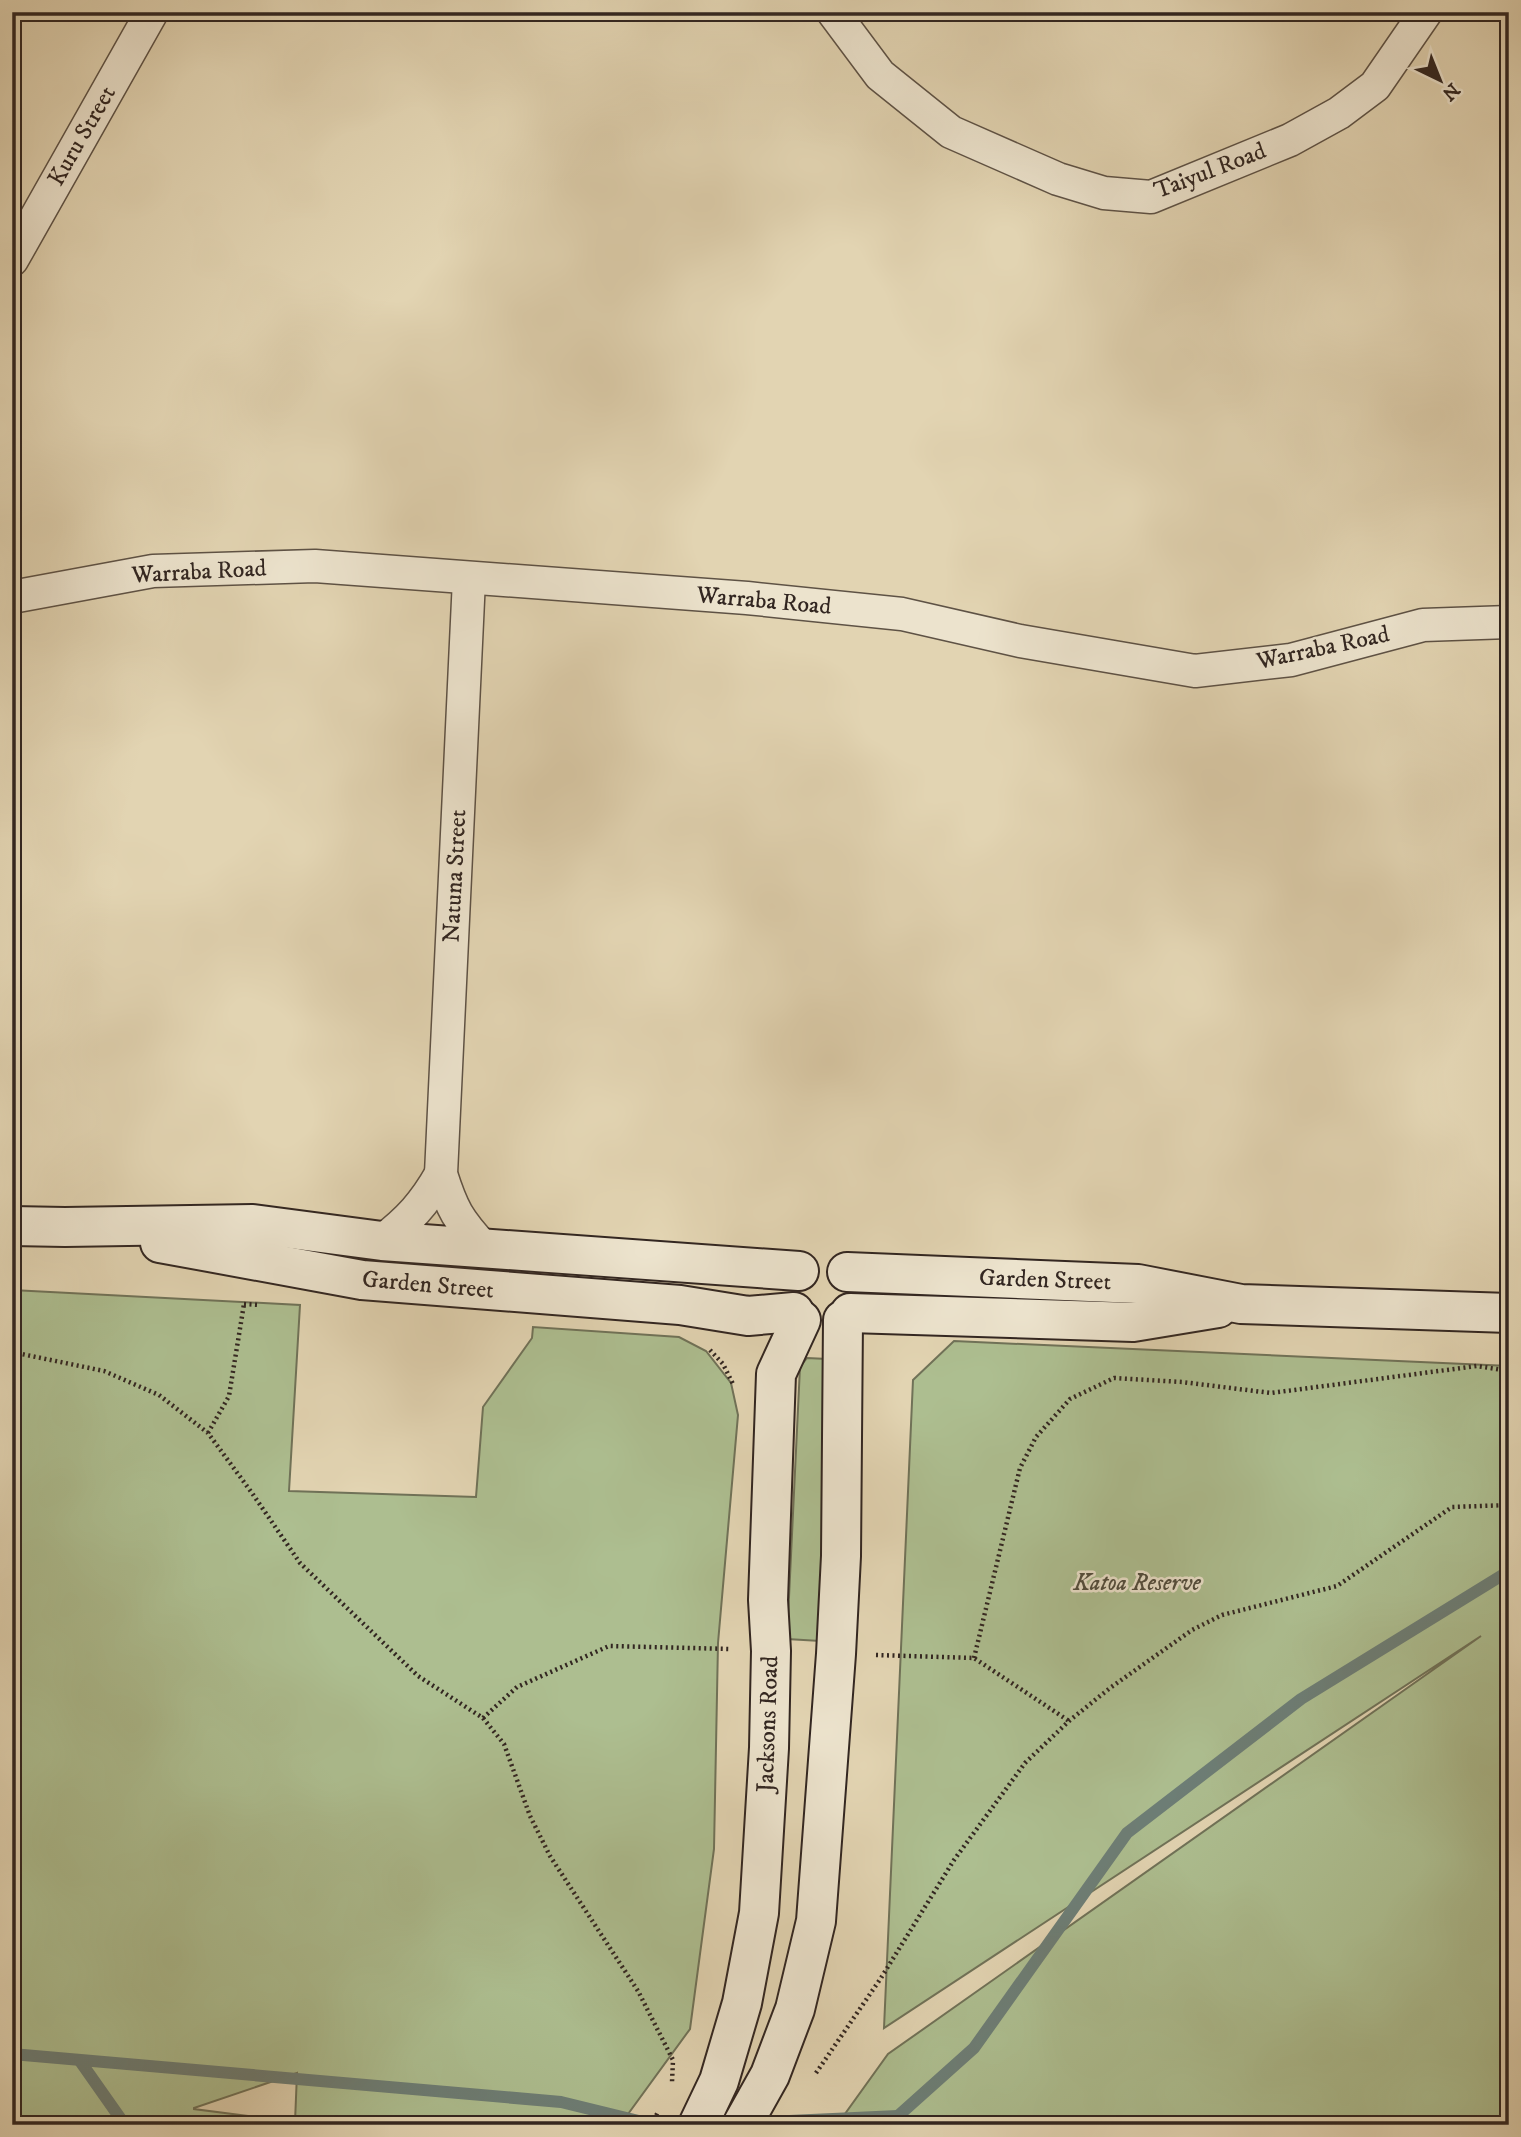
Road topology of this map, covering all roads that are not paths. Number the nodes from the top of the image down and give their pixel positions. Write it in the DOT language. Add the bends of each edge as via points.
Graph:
graph roads {
  1 [pos="152,12"];
  2 [pos="833,12"];
  3 [pos="1426,12"];
  4 [pos="12,260"];
  5 [pos="468,579"];
  6 [pos="12,597"];
  7 [pos="1509,622"];
  8 [pos="441,1174"];
  9 [pos="12,1226"];
  10 [pos="65,1227"];
  11 [pos="382,1241"];
  12 [pos="484,1248"];
  13 [pos="799,1271"];
  14 [pos="848,1272"];
  15 [pos="1241,1304"];
  16 [pos="1509,1313"];
  17 [pos="748,1316"];
  18 [pos="798,1316"];
  19 [pos="846,1316"];
  20 [pos="776,1374"];
  21 [pos="698,2125"];
  22 [pos="742,2125"];
  1 -- 4 [label="street, Kuru Street"];
  2 -- 3 [label="street, Taiyul Road" via="880,75 951,132 1058,179 1104,193 1151,197 1290,140 1339,113 1375,86"];
  5 -- 6 [label="street, Warraba Road" via="315,566 153,570"];
  5 -- 7 [label="street, Warraba Road" via="902,614 1020,641 1195,671 1291,660 1423,625"];
  5 -- 8 [label="street, Natuna Street"];
  8 -- 11 [label="street, Natuna Street" via="409,1219"];
  8 -- 12 [label="street, Natuna Street" via="452,1208"];
  9 -- 10 [label="street, Garden Street"];
  10 -- 11 [label="street, Garden Street" via="253,1224"];
  10 -- 17 [label="street, Garden Street" via="362,1280 680,1305"];
  11 -- 12 [label="street, Garden Street"];
  12 -- 13 [label="street, Garden Street"];
  13 -- 14 [label="street" via="829,1261"];
  13 -- 18 [label="street" via="789,1291"];
  14 -- 15 [label="street, Garden Street" via="1138,1284"];
  14 -- 19 [label="street" via="856,1291 855,1303"];
  15 -- 16 [label="street, Garden Street"];
  15 -- 19 [label="street, Garden Street" via="1133,1322"];
  17 -- 18 [label="street, Garden Street"];
  17 -- 20 [label="street"];
  18 -- 19 [label="street" via="822,1327"];
  18 -- 20 [label="street, Jacksons Road"];
  19 -- 22 [label="street" via="836,1654 816,1921 795,2009 769,2076"];
  20 -- 21 [label="street, Jacksons Road" via="768,1600 769,1734 759,1913 742,2003 719,2081"];
}
